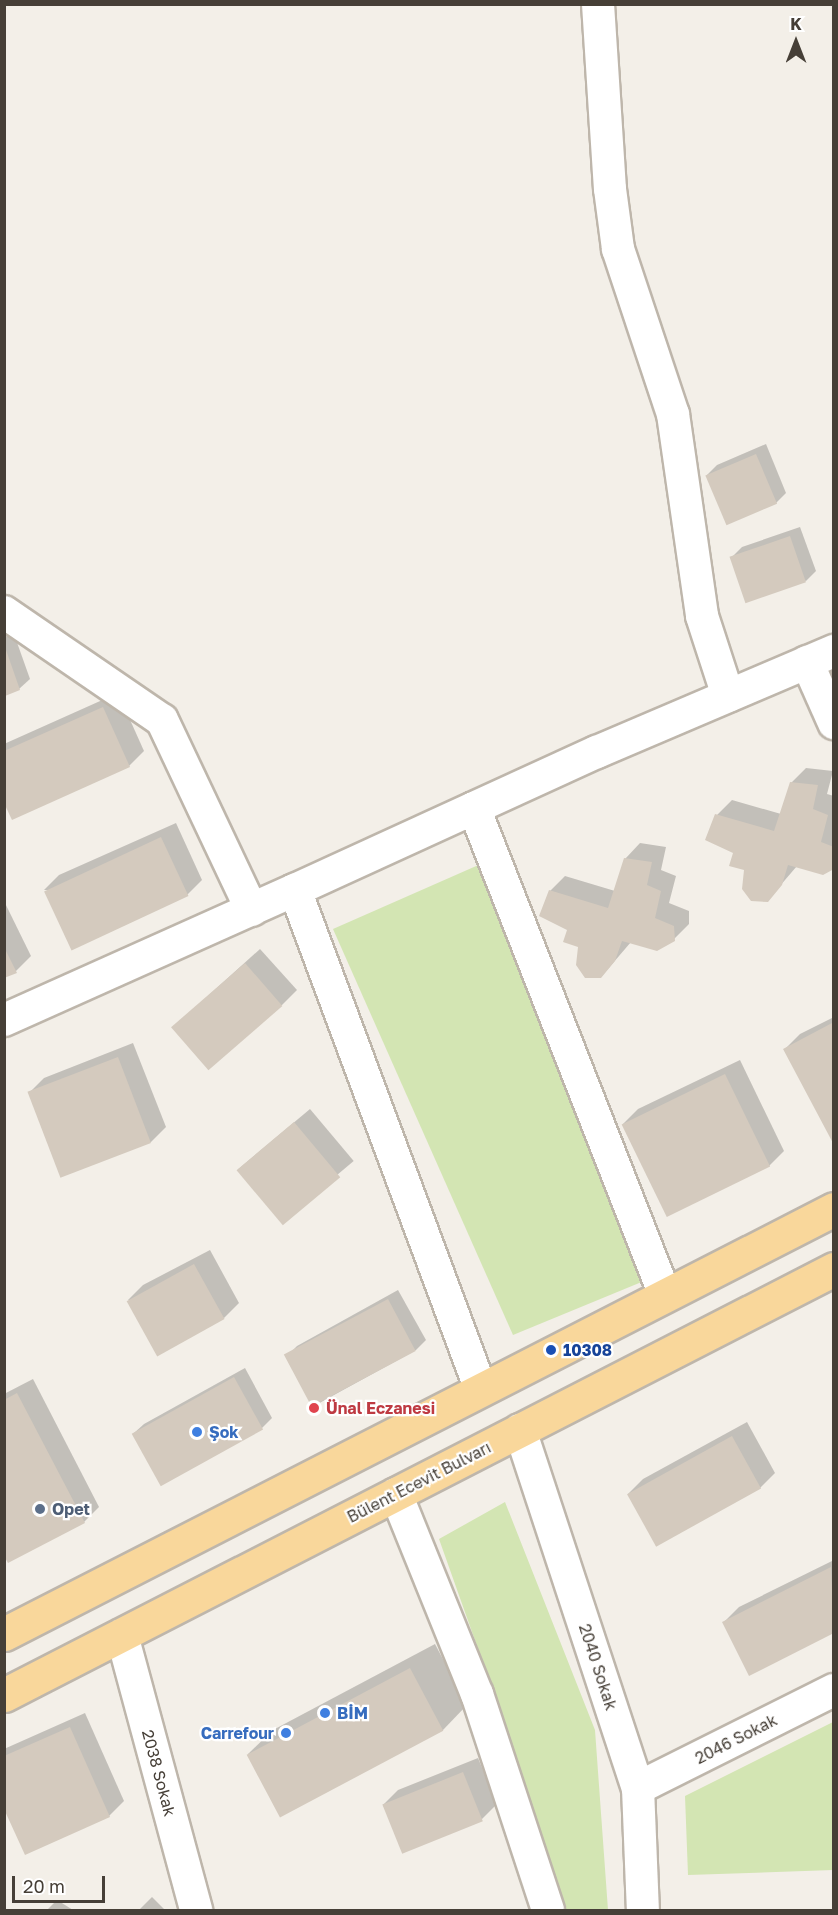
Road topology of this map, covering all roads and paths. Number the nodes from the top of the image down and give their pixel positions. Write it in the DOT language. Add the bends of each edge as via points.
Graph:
graph roads {
  1 [pos="598,4"];
  2 [pos="4,612"];
  3 [pos="820,656"];
  4 [pos="728,696"];
  5 [pos="834,723"];
  6 [pos="474,808"];
  7 [pos="295,890"];
  8 [pos="252,910"];
  9 [pos="4,1020"];
  10 [pos="834,1209"];
  11 [pos="834,1269"];
  12 [pos="665,1295"];
  13 [pos="481,1390"];
  14 [pos="520,1430"];
  15 [pos="396,1494"];
  16 [pos="4,1634"];
  17 [pos="122,1635"];
  18 [pos="834,1690"];
  19 [pos="4,1695"];
  20 [pos="638,1788"];
  21 [pos="196,1911"];
  22 [pos="548,1911"];
  23 [pos="644,1911"];
  1 -- 4 [label="street" via="610,189 618,249 673,414 702,616"];
  2 -- 8 [label="street" via="162,720"];
  3 -- 4 [label="street"];
  3 -- 5 [label="street"];
  4 -- 6 [label="street"];
  6 -- 7 [label="street"];
  6 -- 12 [label="street"];
  7 -- 8 [label="street"];
  7 -- 13 [label="street"];
  8 -- 9 [label="street"];
  10 -- 12 [label="main road"];
  11 -- 14 [label="main road, Bülent Ecevit Bulvarı"];
  12 -- 13 [label="main road"];
  13 -- 16 [label="main road"];
  14 -- 15 [label="main road, Bülent Ecevit Bulvarı"];
  14 -- 20 [label="street, 2040 Sokak"];
  15 -- 17 [label="main road, Bülent Ecevit Bulvarı"];
  15 -- 22 [label="street" via="477,1694"];
  17 -- 19 [label="main road, Bülent Ecevit Bulvarı"];
  17 -- 21 [label="street, 2038 Sokak"];
  18 -- 20 [label="street, 2046 Sokak"];
  20 -- 23 [label="street, 2040 Sokak"];
}
